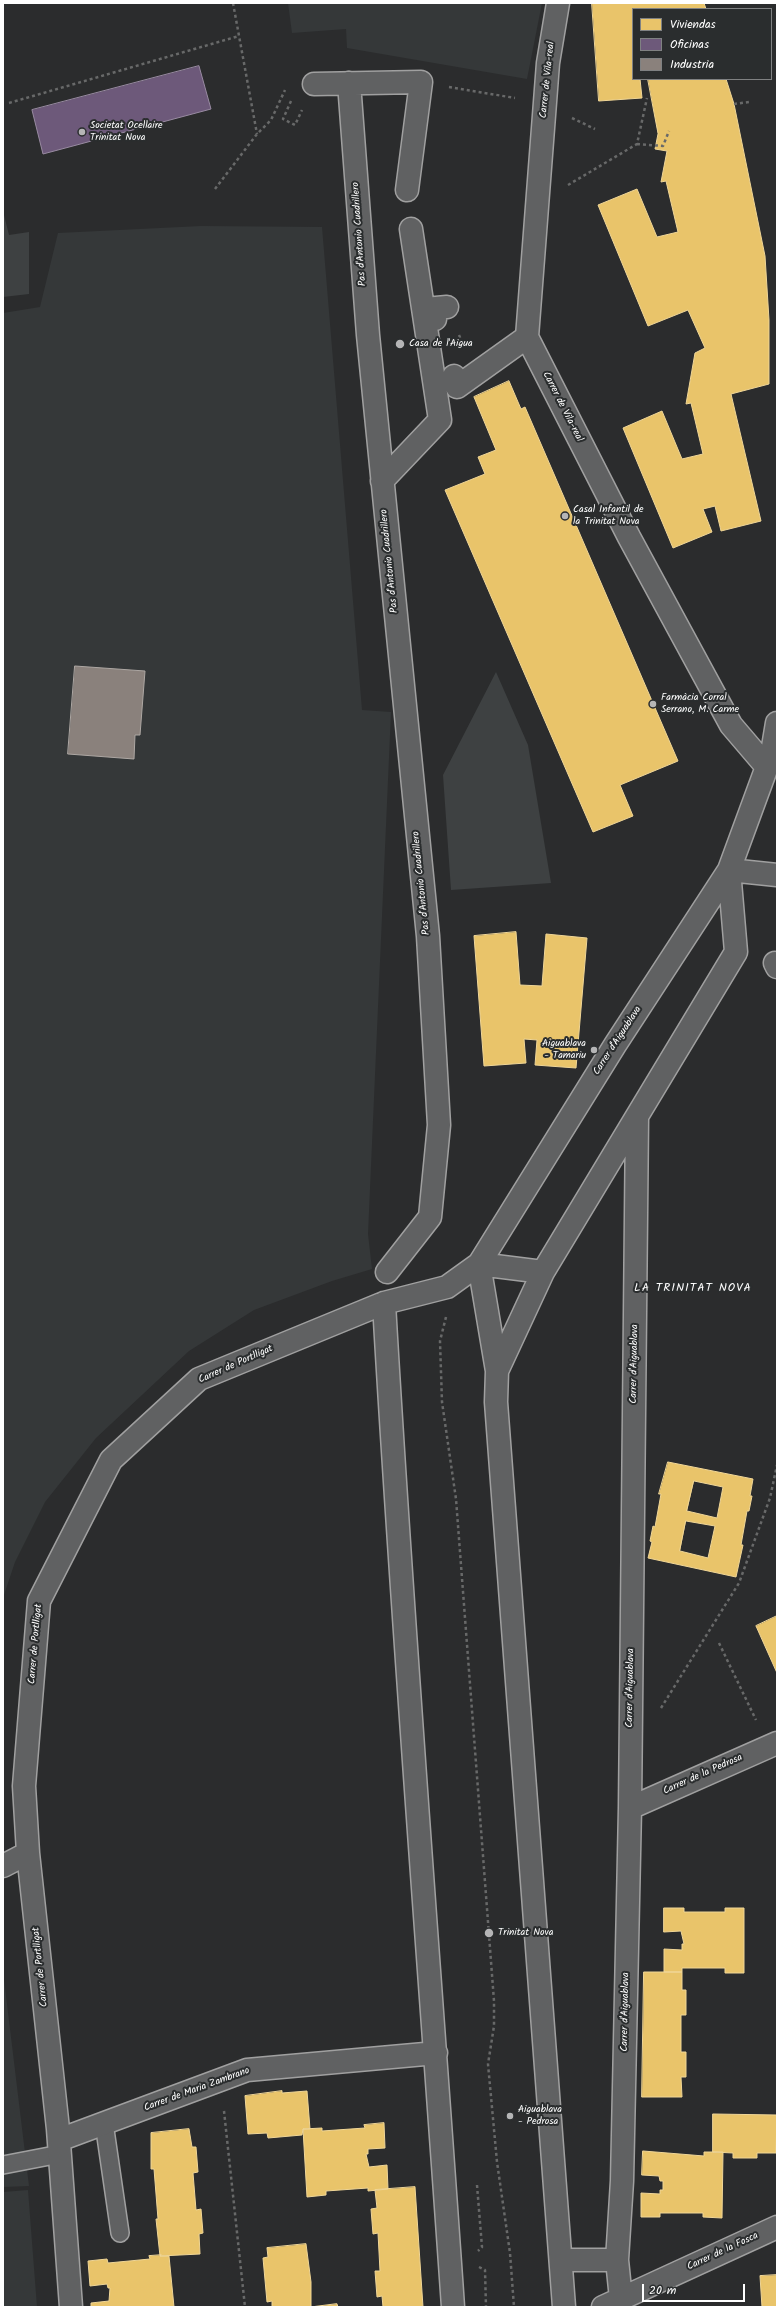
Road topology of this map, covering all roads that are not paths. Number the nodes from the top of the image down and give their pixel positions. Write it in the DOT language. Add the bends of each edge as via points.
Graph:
graph roads {
  1 [pos="558,3"];
  2 [pos="349,83"];
  3 [pos="314,84"];
  4 [pos="407,190"];
  5 [pos="411,229"];
  6 [pos="527,338"];
  7 [pos="454,376"];
  8 [pos="382,481"];
  9 [pos="777,723"];
  10 [pos="766,766"];
  11 [pos="729,870"];
  12 [pos="777,876"];
  13 [pos="637,1117"];
  14 [pos="479,1264"];
  15 [pos="387,1272"];
  16 [pos="543,1272"];
  17 [pos="384,1303"];
  18 [pos="496,1371"];
  19 [pos="773,1745"];
  20 [pos="630,1808"];
  21 [pos="28,1853"];
  22 [pos="3,1866"];
  23 [pos="436,2053"];
  24 [pos="104,2123"];
  25 [pos="59,2147"];
  26 [pos="3,2165"];
  27 [pos="777,2227"];
  28 [pos="120,2233"];
  29 [pos="561,2260"];
  30 [pos="618,2260"];
  31 [pos="612,2303"];
  32 [pos="71,2307"];
  33 [pos="453,2307"];
  34 [pos="564,2307"];
  1 -- 6 [label="street, Carrer de Vila-real" via="548,63"];
  2 -- 3 [label="street"];
  2 -- 4 [label="street" via="421,82"];
  2 -- 8 [label="street, Pas d'Antonio Cuadrillero"];
  5 -- 8 [label="street" via="436,313 440,420"];
  6 -- 7 [label="street" via="477,362 457,387"];
  6 -- 10 [label="street, Carrer de Vila-real" via="628,537 731,725"];
  8 -- 15 [label="street, Pas d'Antonio Cuadrillero" via="428,936 439,1125 430,1217"];
  9 -- 10 [label="street, Carrer d'Aiguablava" via="772,753"];
  10 -- 11 [label="street, Carrer d'Aiguablava"];
  11 -- 12 [label="street"];
  11 -- 13 [label="street, Carrer d'Aiguablava" via="736,952"];
  11 -- 14 [label="street, Carrer d'Aiguablava" via="615,1045"];
  13 -- 16 [label="street, Carrer d'Aiguablava"];
  13 -- 20 [label="street, Carrer d'Aiguablava"];
  14 -- 16 [label="street"];
  14 -- 17 [label="street, Carrer de Portlligat" via="447,1287"];
  14 -- 18 [label="street, Carrer d'Aiguablava"];
  16 -- 18 [label="street, Carrer d'Aiguablava"];
  17 -- 21 [label="street, Carrer de Portlligat" via="199,1379 112,1460 39,1601 24,1786"];
  17 -- 23 [label="street" via="407,1671"];
  18 -- 29 [label="street, Carrer d'Aiguablava" via="496,1402"];
  19 -- 20 [label="street, Carrer de la Pedrosa"];
  20 -- 30 [label="street, Carrer d'Aiguablava"];
  21 -- 22 [label="street"];
  21 -- 25 [label="street, Carrer de Portlligat"];
  23 -- 24 [label="street, Carrer de Maria Zambrano" via="247,2070"];
  23 -- 33 [label="street"];
  24 -- 25 [label="street, Carrer de Maria Zambrano"];
  24 -- 28 [label="lane"];
  25 -- 26 [label="lane"];
  25 -- 32 [label="street, Carrer de Portlligat"];
  27 -- 31 [label="street, Carrer de la Fosca"];
  29 -- 30 [label="street"];
  29 -- 34 [label="street, Carrer d'Aiguablava"];
  30 -- 31 [label="street, Carrer d'Aiguablava"];
}
